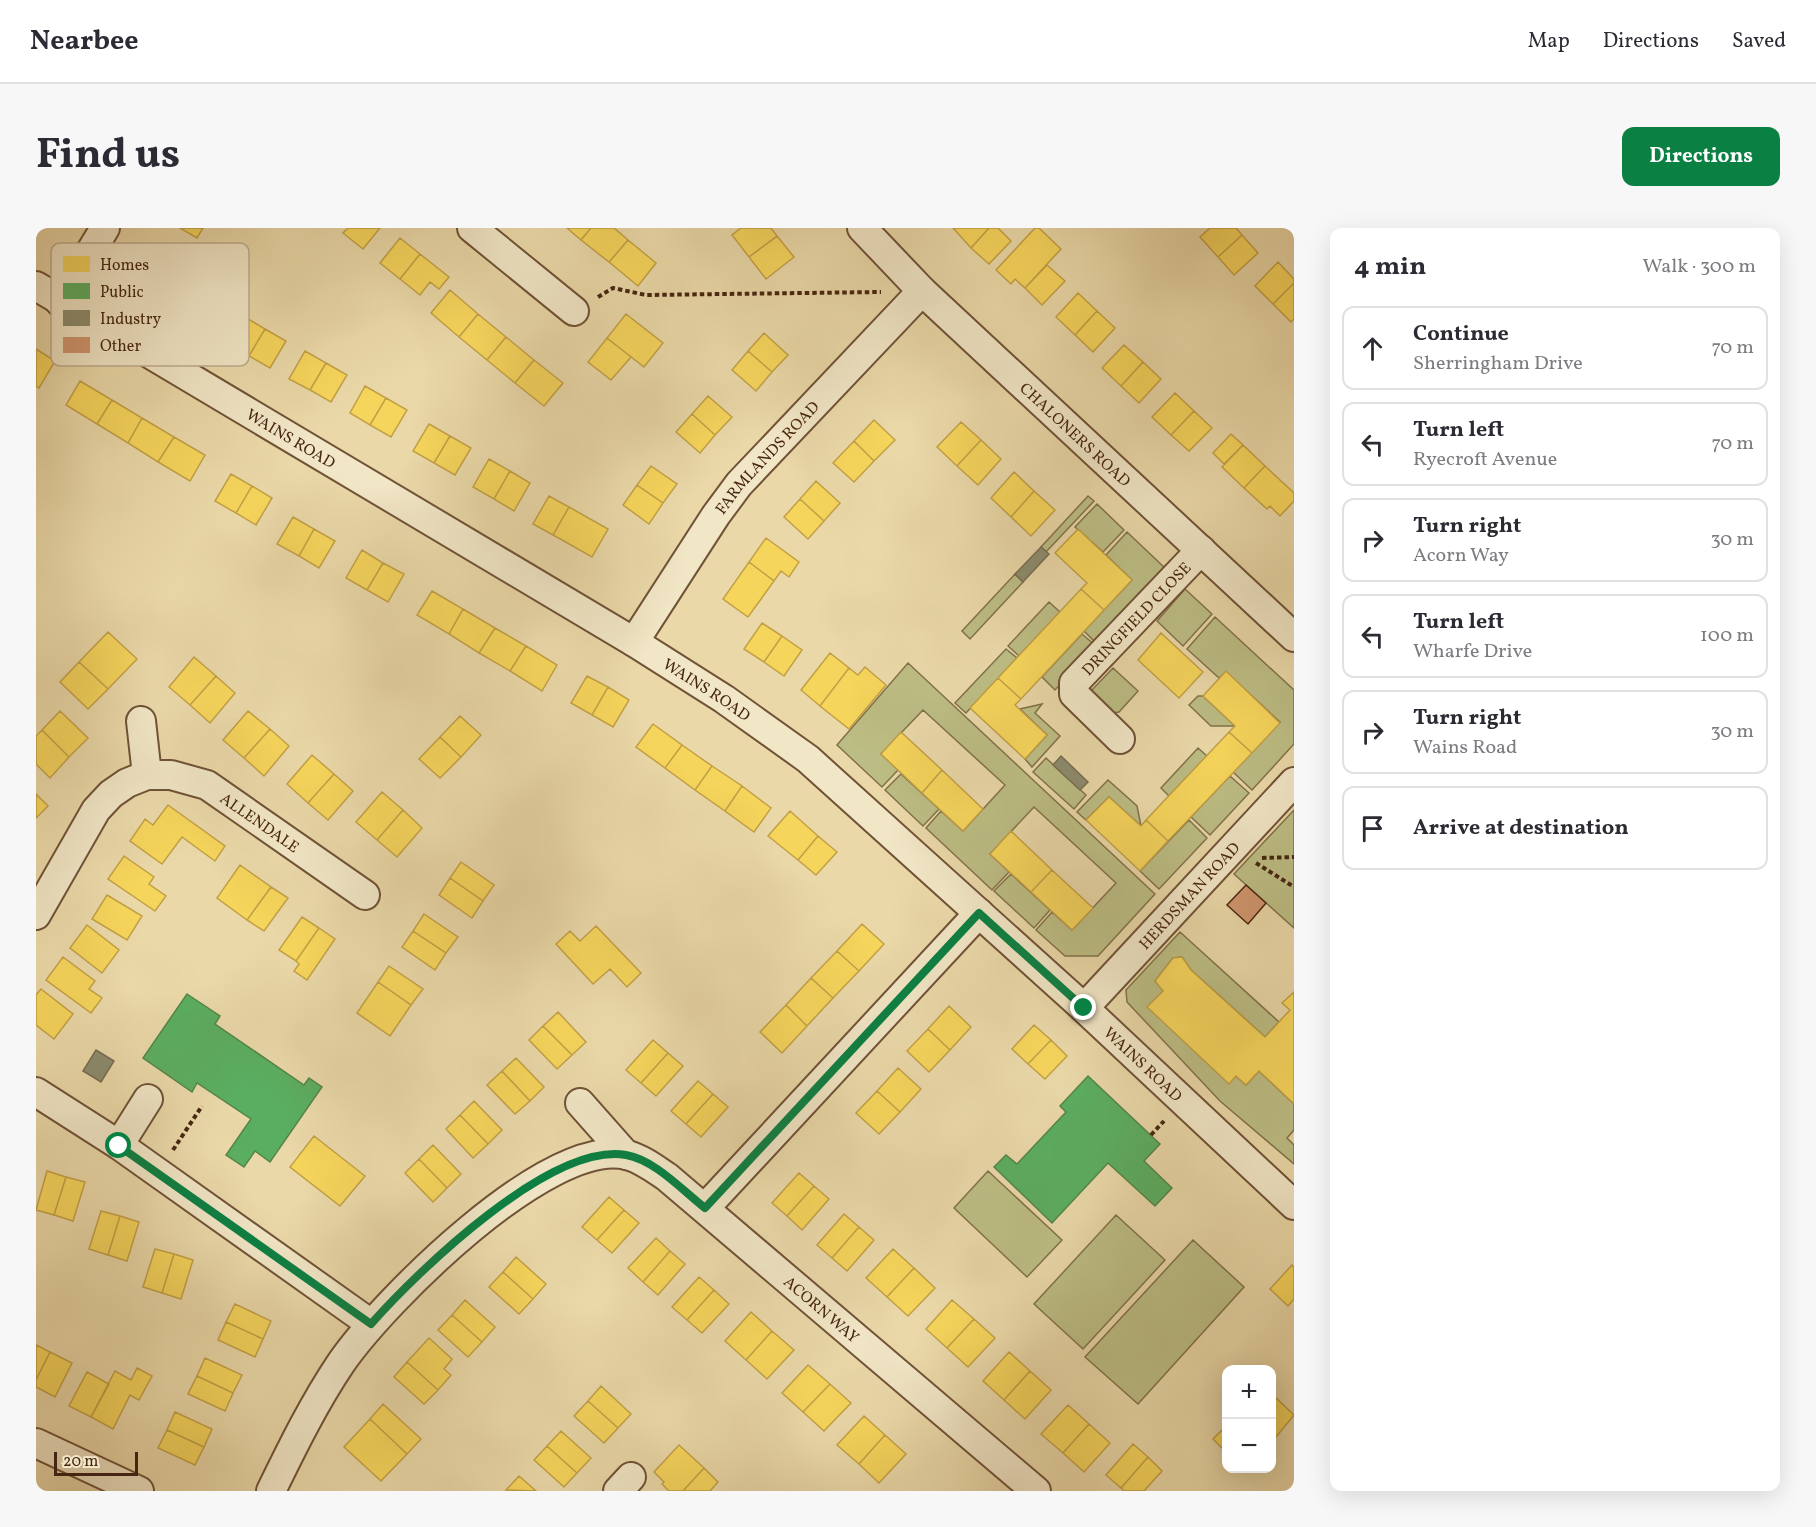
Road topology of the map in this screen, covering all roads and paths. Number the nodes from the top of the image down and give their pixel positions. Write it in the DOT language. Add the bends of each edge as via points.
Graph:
graph roads {
  1 [pos="105,228"];
  2 [pos="472,228"];
  3 [pos="862,228"];
  4 [pos="96,243"];
  5 [pos="36,286"];
  6 [pos="922,291"];
  7 [pos="51,296"];
  8 [pos="574,311"];
  9 [pos="168,366"];
  10 [pos="1201,550"];
  11 [pos="1294,637"];
  12 [pos="634,642"];
  13 [pos="141,722"];
  14 [pos="1120,739"];
  15 [pos="147,775"];
  16 [pos="1294,782"];
  17 [pos="1294,856"];
  18 [pos="1294,887"];
  19 [pos="365,895"];
  20 [pos="979,913"];
  21 [pos="36,915"];
  22 [pos="1084,1008"];
  23 [pos="36,1092"];
  24 [pos="148,1099"];
  25 [pos="579,1103"];
  26 [pos="202,1106"];
  27 [pos="119,1146"];
  28 [pos="626,1155"];
  29 [pos="157,1173"];
  30 [pos="1294,1205"];
  31 [pos="705,1208"];
  32 [pos="371,1324"];
  33 [pos="36,1443"];
  34 [pos="139,1491"];
  35 [pos="271,1491"];
  36 [pos="1036,1491"];
  1 -- 4 [label="street"];
  2 -- 8 [label="street"];
  3 -- 6 [label="street, CHALONERS ROAD"];
  5 -- 7 [label="street, WAINS ROAD"];
  6 -- 8 [label="path" via="646,295 613,288"];
  6 -- 10 [label="street, CHALONERS ROAD"];
  6 -- 12 [label="street, FARMLANDS ROAD" via="739,484"];
  9 -- 12 [label="street, WAINS ROAD"];
  10 -- 11 [label="street, CHALONERS ROAD"];
  10 -- 14 [label="street, DRINGFIELD CLOSE" via="1074,683 1074,694"];
  12 -- 20 [label="street, WAINS ROAD" via="808,759"];
  13 -- 15 [label="street"];
  15 -- 19 [label="street, ALLENDALE" via="171,775 207,785"];
  15 -- 21 [label="street, ALLENDALE" via="127,783 96,810"];
  16 -- 22 [label="street, HERDSMAN ROAD"];
  17 -- 18 [label="path" via="1249,858"];
  20 -- 22 [label="street, WAINS ROAD"];
  20 -- 31 [label="street"];
  22 -- 30 [label="street, WAINS ROAD"];
  23 -- 27 [label="street"];
  24 -- 27 [label="street"];
  25 -- 28 [label="street"];
  26 -- 29 [label="path"];
  27 -- 29 [label="street"];
  28 -- 31 [label="street, ACORN WAY" via="646,1163"];
  28 -- 32 [label="street, ACORN WAY" via="597,1156 570,1164 500,1206 421,1273"];
  29 -- 32 [label="street"];
  31 -- 36 [label="street, ACORN WAY"];
  32 -- 35 [label="street, ACORN WAY" via="319,1400"];
  33 -- 34 [label="street"];
}
